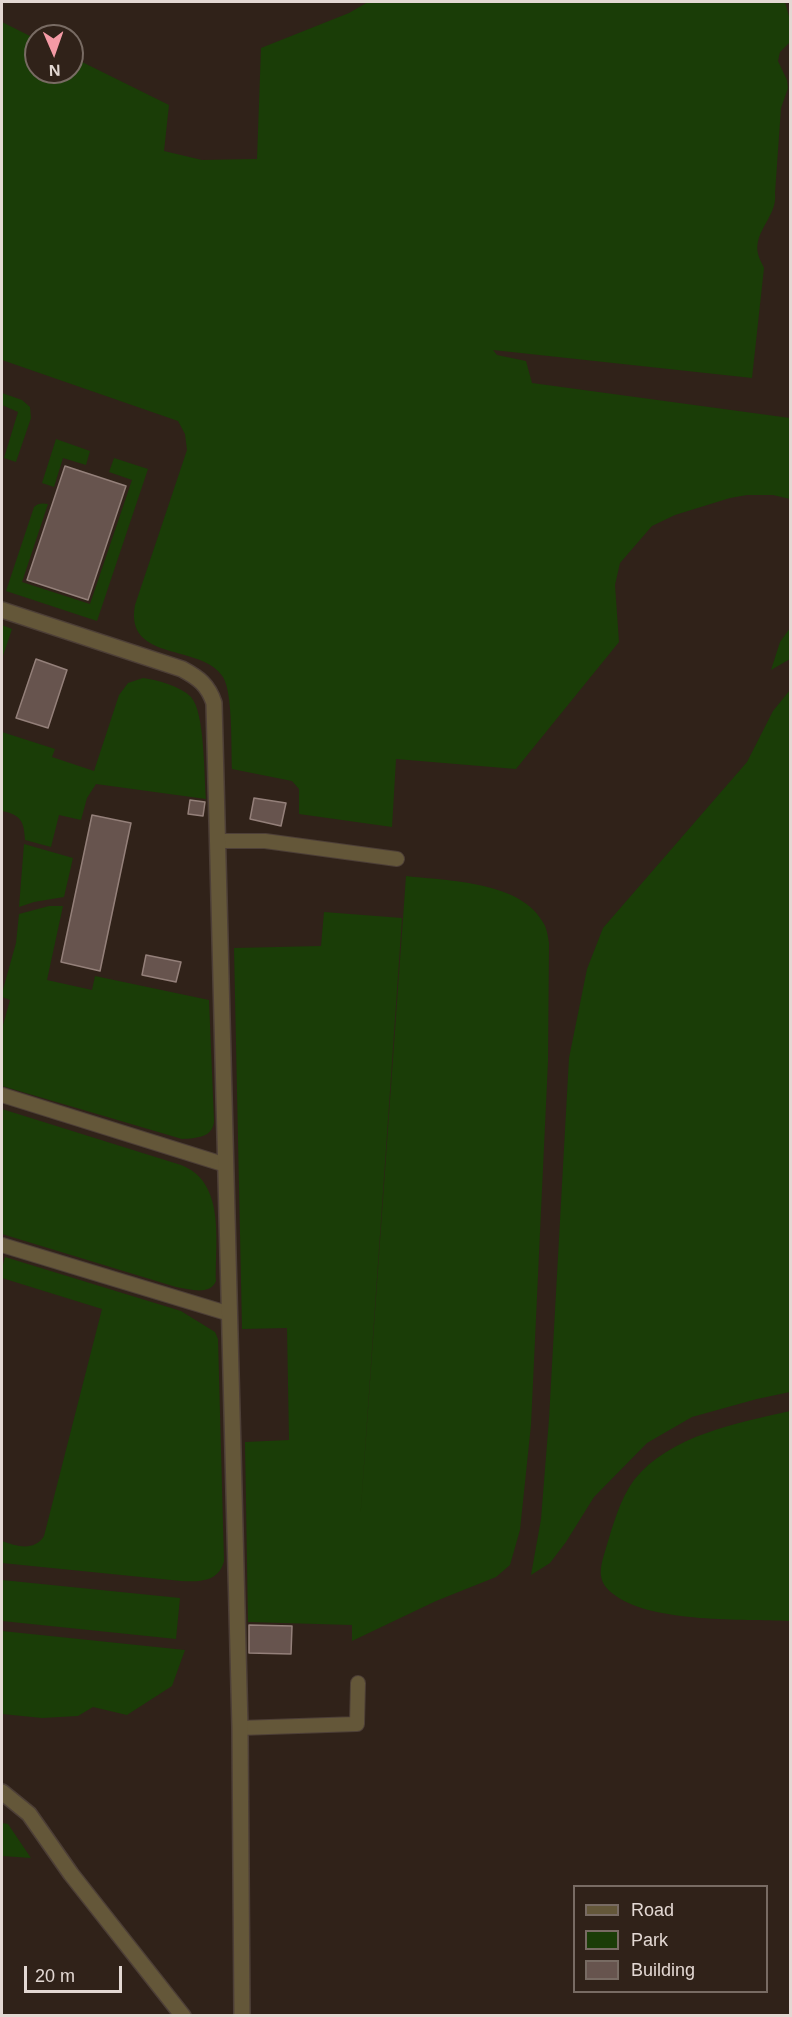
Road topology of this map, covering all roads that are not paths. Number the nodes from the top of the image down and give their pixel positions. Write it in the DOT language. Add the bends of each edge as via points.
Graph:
graph roads {
  1 [pos="2,610"];
  2 [pos="219,841"];
  3 [pos="397,859"];
  4 [pos="2,1095"];
  5 [pos="226,1165"];
  6 [pos="2,1245"];
  7 [pos="230,1314"];
  8 [pos="358,1683"];
  9 [pos="240,1728"];
  10 [pos="2,1792"];
  11 [pos="183,2016"];
  12 [pos="242,2016"];
  1 -- 2 [label="street" via="200,678 214,703"];
  2 -- 3 [label="lane" via="265,841"];
  2 -- 5 [label="street"];
  4 -- 5 [label="lane"];
  5 -- 7 [label="street"];
  6 -- 7 [label="lane"];
  7 -- 9 [label="street"];
  8 -- 9 [label="lane" via="357,1724"];
  9 -- 12 [label="street"];
  10 -- 11 [label="street" via="29,1814"];
}
